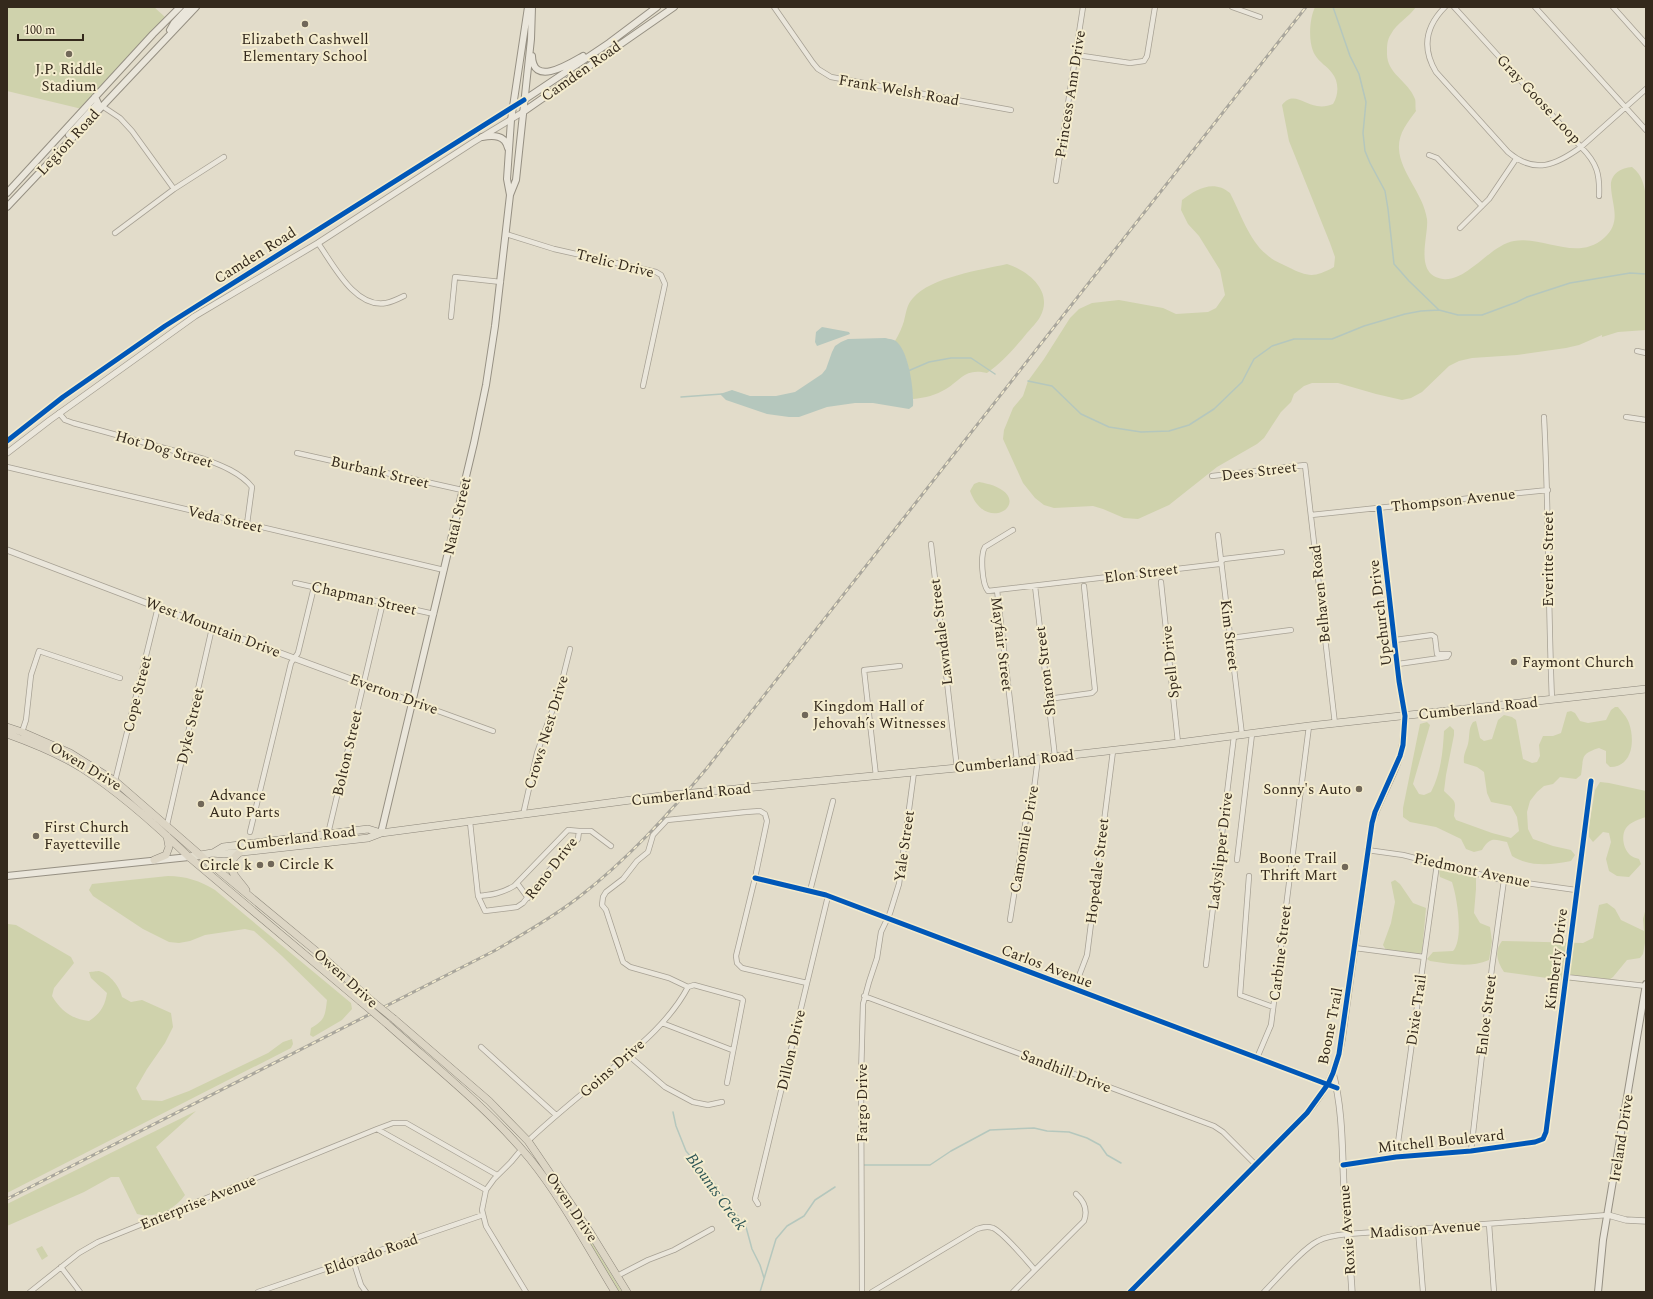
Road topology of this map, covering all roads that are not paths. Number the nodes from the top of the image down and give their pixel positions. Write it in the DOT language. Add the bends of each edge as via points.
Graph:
graph roads {
  1 [pos="180,7"];
  2 [pos="189,7"];
  3 [pos="196,7"];
  4 [pos="528,7"];
  5 [pos="532,7"];
  6 [pos="657,7"];
  7 [pos="674,7"];
  8 [pos="774,7"];
  9 [pos="1083,7"];
  10 [pos="1155,7"];
  11 [pos="1232,7"];
  12 [pos="1445,7"];
  13 [pos="1454,7"];
  14 [pos="1535,7"];
  15 [pos="1613,7"];
  16 [pos="1260,17"];
  17 [pos="165,39"];
  18 [pos="531,39"];
  19 [pos="609,43"];
  20 [pos="1646,44"];
  21 [pos="1076,55"];
  22 [pos="1646,89"];
  23 [pos="95,97"];
  24 [pos="524,100"];
  25 [pos="102,106"];
  26 [pos="1626,107"];
  27 [pos="513,108"];
  28 [pos="1011,110"];
  29 [pos="523,112"];
  30 [pos="512,120"];
  31 [pos="1646,130"];
  32 [pos="482,137"];
  33 [pos="1581,148"];
  34 [pos="509,152"];
  35 [pos="1429,155"];
  36 [pos="224,157"];
  37 [pos="52,159"];
  38 [pos="1516,159"];
  39 [pos="1056,182"];
  40 [pos="17,183"];
  41 [pos="174,189"];
  42 [pos="7,193"];
  43 [pos="510,195"];
  44 [pos="1599,196"];
  45 [pos="7,198"];
  46 [pos="7,206"];
  47 [pos="1482,206"];
  48 [pos="1460,228"];
  49 [pos="115,233"];
  50 [pos="506,234"];
  51 [pos="318,243"];
  52 [pos="501,282"];
  53 [pos="404,296"];
  54 [pos="451,317"];
  55 [pos="1637,351"];
  56 [pos="1646,353"];
  57 [pos="643,386"];
  58 [pos="59,413"];
  59 [pos="1544,417"];
  60 [pos="1626,417"];
  61 [pos="1646,420"];
  62 [pos="7,441"];
  63 [pos="7,453"];
  64 [pos="297,454"];
  65 [pos="1305,465"];
  66 [pos="7,468"];
  67 [pos="1212,476"];
  68 [pos="462,490"];
  69 [pos="1548,490"];
  70 [pos="1380,508"];
  71 [pos="1312,515"];
  72 [pos="247,524"];
  73 [pos="1013,530"];
  74 [pos="1218,535"];
  75 [pos="931,544"];
  76 [pos="7,550"];
  77 [pos="1282,552"];
  78 [pos="1221,562"];
  79 [pos="444,570"];
  80 [pos="1161,582"];
  81 [pos="295,583"];
  82 [pos="1035,586"];
  83 [pos="1084,586"];
  84 [pos="314,587"];
  85 [pos="998,590"];
  86 [pos="383,602"];
  87 [pos="158,607"];
  88 [pos="434,614"];
  89 [pos="212,628"];
  90 [pos="1291,630"];
  91 [pos="1231,638"];
  92 [pos="1395,640"];
  93 [pos="570,649"];
  94 [pos="295,658"];
  95 [pos="1398,664"];
  96 [pos="900,666"];
  97 [pos="120,678"];
  98 [pos="364,683"];
  99 [pos="1646,689"];
  100 [pos="1048,699"];
  101 [pos="1552,700"];
  102 [pos="413,702"];
  103 [pos="1405,716"];
  104 [pos="1335,724"];
  105 [pos="1309,726"];
  106 [pos="7,727"];
  107 [pos="493,730"];
  108 [pos="22,732"];
  109 [pos="7,734"];
  110 [pos="1252,734"];
  111 [pos="1242,735"];
  112 [pos="1234,736"];
  113 [pos="1178,743"];
  114 [pos="1113,750"];
  115 [pos="1055,757"];
  116 [pos="1038,758"];
  117 [pos="1017,761"];
  118 [pos="957,768"];
  119 [pos="914,772"];
  120 [pos="876,776"];
  121 [pos="115,781"];
  122 [pos="1591,781"];
  123 [pos="833,801"];
  124 [pos="523,814"];
  125 [pos="470,822"];
  126 [pos="167,825"];
  127 [pos="579,831"];
  128 [pos="250,832"];
  129 [pos="381,833"];
  130 [pos="328,834"];
  131 [pos="167,836"];
  132 [pos="611,846"];
  133 [pos="1367,850"];
  134 [pos="239,852"];
  135 [pos="212,853"];
  136 [pos="200,855"];
  137 [pos="189,856"];
  138 [pos="154,860"];
  139 [pos="1237,860"];
  140 [pos="1437,864"];
  141 [pos="7,876"];
  142 [pos="1248,876"];
  143 [pos="755,878"];
  144 [pos="1504,880"];
  145 [pos="517,883"];
  146 [pos="1576,890"];
  147 [pos="810,891"];
  148 [pos="478,896"];
  149 [pos="828,896"];
  150 [pos="528,898"];
  151 [pos="254,900"];
  152 [pos="887,918"];
  153 [pos="1010,920"];
  154 [pos="1355,948"];
  155 [pos="1424,957"];
  156 [pos="1206,965"];
  157 [pos="1566,977"];
  158 [pos="807,983"];
  159 [pos="1646,986"];
  160 [pos="688,987"];
  161 [pos="1074,989"];
  162 [pos="864,996"];
  163 [pos="364,999"];
  164 [pos="1273,1007"];
  165 [pos="662,1023"];
  166 [pos="480,1047"];
  167 [pos="732,1050"];
  168 [pos="628,1055"];
  169 [pos="1257,1058"];
  170 [pos="1333,1073"];
  171 [pos="727,1083"];
  172 [pos="1328,1084"];
  173 [pos="1337,1088"];
  174 [pos="722,1102"];
  175 [pos="484,1110"];
  176 [pos="556,1115"];
  177 [pos="377,1130"];
  178 [pos="1543,1139"];
  179 [pos="528,1141"];
  180 [pos="521,1150"];
  181 [pos="1471,1151"];
  182 [pos="1396,1157"];
  183 [pos="1256,1165"];
  184 [pos="1343,1165"];
  185 [pos="497,1175"];
  186 [pos="557,1184"];
  187 [pos="486,1190"];
  188 [pos="1076,1194"];
  189 [pos="758,1204"];
  190 [pos="483,1215"];
  191 [pos="1608,1215"];
  192 [pos="1646,1221"];
  193 [pos="1489,1224"];
  194 [pos="712,1229"];
  195 [pos="1418,1229"];
  196 [pos="1348,1234"];
  197 [pos="353,1260"];
  198 [pos="61,1267"];
  199 [pos="1035,1270"];
  200 [pos="617,1276"];
  201 [pos="30,1292"];
  202 [pos="80,1292"];
  203 [pos="258,1292"];
  204 [pos="366,1292"];
  205 [pos="526,1292"];
  206 [pos="616,1292"];
  207 [pos="627,1292"];
  208 [pos="862,1292"];
  209 [pos="872,1292"];
  210 [pos="1013,1292"];
  211 [pos="1130,1292"];
  212 [pos="1264,1292"];
  213 [pos="1352,1292"];
  214 [pos="1423,1292"];
  215 [pos="1494,1292"];
  216 [pos="1598,1292"];
  1 -- 23 [label="main road, Legion Road"];
  2 -- 17 [label="main road" via="174,23"];
  3 -- 17 [label="main road, Legion Road"];
  4 -- 27 [label="main road, Natal Street"];
  5 -- 18 [label="main road"];
  6 -- 19 [label="main road, Camden Road"];
  7 -- 29 [label="main road, Camden Road"];
  8 -- 28 [label="street, Frank Welsh Road" via="813,63 824,74"];
  9 -- 21 [label="street, Princess Ann Drive"];
  10 -- 21 [label="street" via="1144,61 1130,63"];
  11 -- 16 [label="street"];
  12 -- 38 [label="street" via="1430,26 1427,51 1430,62 1436,72"];
  13 -- 33 [label="street, Gray Goose Loop"];
  14 -- 26 [label="street"];
  15 -- 20 [label="street"];
  17 -- 25 [label="main road, Legion Road"];
  18 -- 19 [label="main road" via="534,66 538,70 550,72"];
  18 -- 24 [label="main road, Natal Street"];
  19 -- 24 [label="main road, Camden Road"];
  21 -- 39 [label="street, Princess Ann Drive"];
  22 -- 26 [label="street, Gray Goose Loop"];
  23 -- 37 [label="main road" via="98,103 55,150"];
  23 -- 40 [label="main road, Legion Road"];
  24 -- 27 [label="street, Camden Road"];
  24 -- 29 [label="main road, Natal Street"];
  25 -- 37 [label="main road, Legion Road"];
  25 -- 41 [label="street" via="120,118 132,131"];
  26 -- 31 [label="street"];
  26 -- 33 [label="street, Gray Goose Loop"];
  27 -- 30 [label="main road, Natal Street"];
  27 -- 62 [label="street, Camden Road" via="165,326 63,397"];
  29 -- 30 [label="street, Camden Road"];
  29 -- 43 [label="main road, Natal Street" via="516,180"];
  30 -- 32 [label="street, Camden Road"];
  30 -- 34 [label="main road, Natal Street"];
  32 -- 34 [label="main road" via="497,136 503,139"];
  32 -- 51 [label="street, Camden Road"];
  33 -- 38 [label="street" via="1548,165 1531,164"];
  33 -- 44 [label="street" via="1590,157 1600,178"];
  34 -- 43 [label="main road, Natal Street" via="507,179"];
  35 -- 47 [label="street" via="1437,158"];
  36 -- 41 [label="street"];
  37 -- 46 [label="main road, Legion Road"];
  38 -- 47 [label="street" via="1495,192"];
  40 -- 42 [label="main road, Legion Road"];
  40 -- 45 [label="main road"];
  41 -- 49 [label="street"];
  43 -- 50 [label="main road, Natal Street"];
  47 -- 48 [label="street"];
  50 -- 52 [label="main road, Natal Street"];
  50 -- 57 [label="street, Trelic Drive" via="554,249 662,275 665,284"];
  51 -- 53 [label="street" via="344,281 367,301 386,303"];
  51 -- 58 [label="street, Camden Road" via="195,316"];
  52 -- 54 [label="street" via="455,277"];
  52 -- 68 [label="main road, Natal Street" via="486,385"];
  55 -- 56 [label="street"];
  58 -- 63 [label="street, Camden Road"];
  58 -- 72 [label="street, Hot Dog Street" via="65,420 73,423 204,459 223,466 247,480 252,487"];
  59 -- 69 [label="street, Everitte Street"];
  60 -- 61 [label="street"];
  64 -- 68 [label="street, Burbank Street"];
  65 -- 67 [label="street, Dees Street"];
  65 -- 71 [label="street, Belhaven Road"];
  66 -- 72 [label="street, Veda Street"];
  68 -- 79 [label="main road, Natal Street"];
  69 -- 70 [label="street, Thompson Avenue"];
  69 -- 101 [label="street, Everitte Street" via="1548,620"];
  70 -- 71 [label="street, Thompson Avenue"];
  70 -- 92 [label="street, Upchurch Drive"];
  71 -- 104 [label="street, Belhaven Road"];
  72 -- 79 [label="street, Veda Street"];
  73 -- 85 [label="street, Mayfair Street" via="985,547 982,554 986,589"];
  74 -- 78 [label="street, Kim Street"];
  75 -- 118 [label="street, Lawndale Street"];
  76 -- 87 [label="street, West Mountain Drive"];
  77 -- 78 [label="street, Elon Street" via="1224,559"];
  78 -- 82 [label="street, Elon Street"];
  78 -- 91 [label="street, Kim Street"];
  79 -- 88 [label="main road, Natal Street"];
  80 -- 113 [label="street, Spell Drive"];
  81 -- 84 [label="street, Chapman Street"];
  82 -- 85 [label="street, Elon Street"];
  82 -- 100 [label="street, Sharon Street"];
  83 -- 100 [label="street" via="1095,690 1092,693"];
  84 -- 86 [label="street, Chapman Street"];
  84 -- 94 [label="street"];
  85 -- 117 [label="street, Mayfair Street"];
  86 -- 88 [label="street, Chapman Street"];
  86 -- 98 [label="street, Bolton Street"];
  87 -- 89 [label="street, West Mountain Drive"];
  87 -- 121 [label="street, Cope Street"];
  88 -- 102 [label="main road, Natal Street"];
  89 -- 94 [label="street, West Mountain Drive"];
  89 -- 126 [label="street, Dyke Street"];
  90 -- 91 [label="street"];
  91 -- 111 [label="street, Kim Street"];
  92 -- 95 [label="street, Upchurch Drive"];
  92 -- 95 [label="street" via="1432,635 1435,637 1437,654 1448,654 1447,657"];
  93 -- 124 [label="street, Crows Nest Drive" via="560,689 537,753"];
  94 -- 98 [label="street, Everton Drive"];
  94 -- 128 [label="street, West Mountain Drive" via="291,663"];
  95 -- 103 [label="street, Upchurch Drive"];
  96 -- 120 [label="street" via="864,670"];
  97 -- 108 [label="street" via="39,651 31,675 26,720"];
  98 -- 102 [label="street, Everton Drive"];
  98 -- 130 [label="street, Bolton Street"];
  99 -- 101 [label="main road, Cumberland Road"];
  100 -- 115 [label="street, Sharon Street"];
  101 -- 103 [label="main road, Cumberland Road"];
  102 -- 107 [label="street, Everton Drive"];
  102 -- 129 [label="main road, Natal Street"];
  103 -- 104 [label="main road, Cumberland Road"];
  103 -- 133 [label="street, Boone Trail" via="1400,756 1375,812"];
  104 -- 105 [label="main road, Cumberland Road"];
  105 -- 110 [label="main road, Cumberland Road"];
  105 -- 164 [label="street, Carbine Street"];
  106 -- 108 [label="highway, Owen Drive"];
  108 -- 121 [label="highway, Owen Drive" via="70,753"];
  109 -- 131 [label="highway, Owen Drive" via="37,745 79,766 127,801"];
  110 -- 111 [label="main road, Cumberland Road"];
  110 -- 139 [label="street"];
  111 -- 112 [label="main road, Cumberland Road"];
  112 -- 113 [label="main road, Cumberland Road"];
  112 -- 156 [label="street, Ladyslipper Drive"];
  113 -- 114 [label="main road, Cumberland Road"];
  114 -- 115 [label="main road, Cumberland Road"];
  114 -- 161 [label="street, Hopedale Street" via="1087,955"];
  115 -- 116 [label="main road, Cumberland Road"];
  116 -- 117 [label="main road, Cumberland Road"];
  116 -- 153 [label="street, Camomile Drive"];
  117 -- 118 [label="main road, Cumberland Road"];
  118 -- 119 [label="main road, Cumberland Road"];
  119 -- 120 [label="main road, Cumberland Road"];
  119 -- 152 [label="street, Yale Street" via="898,884"];
  120 -- 124 [label="main road, Cumberland Road, bridge" via="661,796"];
  121 -- 126 [label="highway, Owen Drive"];
  122 -- 146 [label="street, Kimberly Drive"];
  123 -- 147 [label="street"];
  124 -- 125 [label="main road, Cumberland Road"];
  125 -- 129 [label="main road, Cumberland Road"];
  125 -- 148 [label="street, Reno Drive"];
  126 -- 136 [label="highway, Owen Drive"];
  127 -- 132 [label="street" via="591,831"];
  127 -- 145 [label="street, Reno Drive" via="568,830"];
  127 -- 150 [label="street, Reno Drive" via="578,839"];
  129 -- 130 [label="main road, Cumberland Road" via="368,829"];
  129 -- 134 [label="main road, Cumberland Road" via="368,838"];
  130 -- 135 [label="main road, Cumberland Road" via="223,847"];
  131 -- 137 [label="highway, Owen Drive"];
  131 -- 138 [label="highway" via="166,855"];
  133 -- 140 [label="street, Piedmont Avenue"];
  133 -- 154 [label="street, Boone Trail"];
  134 -- 135 [label="main road, Cumberland Road"];
  134 -- 151 [label="highway" via="232,859 230,866"];
  135 -- 136 [label="main road, Cumberland Road"];
  136 -- 137 [label="main road, Cumberland Road"];
  136 -- 151 [label="highway, Owen Drive"];
  137 -- 138 [label="main road, Cumberland Road"];
  137 -- 163 [label="highway, Owen Drive"];
  138 -- 141 [label="main road, Cumberland Road"];
  140 -- 144 [label="street, Piedmont Avenue"];
  140 -- 155 [label="street, Dixie Trail"];
  142 -- 164 [label="street" via="1240,995"];
  143 -- 147 [label="street, Carlos Avenue"];
  143 -- 158 [label="street" via="736,956 738,963 742,968"];
  143 -- 160 [label="street" via="767,821 765,814 760,811 667,820 653,835 648,852 623,879 606,892 602,905 606,910 623,962 630,967 669,978"];
  144 -- 146 [label="street, Piedmont Avenue"];
  144 -- 181 [label="street, Enloe Street"];
  145 -- 148 [label="street, Reno Drive" via="504,892"];
  145 -- 150 [label="street"];
  146 -- 157 [label="street, Kimberly Drive"];
  147 -- 149 [label="street, Carlos Avenue"];
  148 -- 150 [label="street, Reno Drive" via="485,911 517,907"];
  149 -- 152 [label="street, Carlos Avenue"];
  149 -- 158 [label="street, Dillon Drive"];
  151 -- 163 [label="highway, Owen Drive" via="316,951"];
  152 -- 161 [label="street, Carlos Avenue"];
  152 -- 162 [label="street, Fargo Drive"];
  154 -- 155 [label="street"];
  154 -- 170 [label="street, Boone Trail" via="1342,1040"];
  155 -- 182 [label="street, Dixie Trail"];
  157 -- 159 [label="street"];
  157 -- 178 [label="street, Kimberly Drive"];
  158 -- 189 [label="street, Dillon Drive" via="756,1199"];
  159 -- 191 [label="main road, Ireland Drive"];
  160 -- 165 [label="street, Goins Drive"];
  160 -- 167 [label="street" via="694,985 743,1000"];
  161 -- 169 [label="street, Carlos Avenue"];
  162 -- 183 [label="street, Sandhill Drive" via="1214,1126"];
  162 -- 208 [label="street, Fargo Drive" via="861,1077"];
  163 -- 175 [label="highway, Owen Drive, bridge" via="386,1023"];
  163 -- 179 [label="highway, Owen Drive, bridge" via="394,1020 489,1100"];
  164 -- 169 [label="street, Carbine Street" via="1271,1025"];
  165 -- 167 [label="street"];
  165 -- 168 [label="street, Goins Drive"];
  166 -- 176 [label="street"];
  167 -- 171 [label="street"];
  168 -- 174 [label="street" via="665,1087 693,1102 703,1106"];
  168 -- 176 [label="street, Goins Drive"];
  169 -- 172 [label="street, Carlos Avenue"];
  170 -- 172 [label="street, Boone Trail"];
  170 -- 173 [label="street, Roxie Avenue"];
  172 -- 173 [label="street, Carlos Avenue"];
  172 -- 183 [label="street, Boone Trail" via="1307,1114"];
  173 -- 184 [label="street, Roxie Avenue"];
  175 -- 179 [label="highway" via="493,1113 522,1143"];
  175 -- 180 [label="highway, Owen Drive"];
  176 -- 179 [label="street, Goins Drive"];
  177 -- 185 [label="street, Enterprise Avenue" via="393,1123 406,1124"];
  177 -- 187 [label="street"];
  177 -- 198 [label="street, Enterprise Avenue" via="98,1242"];
  178 -- 181 [label="street, Mitchell Boulevard"];
  179 -- 186 [label="highway, Owen Drive"];
  180 -- 185 [label="street"];
  180 -- 186 [label="highway" via="526,1149 551,1182"];
  180 -- 206 [label="highway, Owen Drive" via="545,1178"];
  181 -- 182 [label="street, Mitchell Boulevard"];
  182 -- 184 [label="street, Mitchell Boulevard"];
  183 -- 211 [label="street, Boone Trail"];
  184 -- 196 [label="street, Roxie Avenue"];
  185 -- 187 [label="street"];
  186 -- 200 [label="highway, Owen Drive"];
  187 -- 190 [label="street"];
  188 -- 199 [label="street" via="1086,1208 1084,1221"];
  190 -- 197 [label="street, Eldorado Road"];
  190 -- 205 [label="street" via="486,1226"];
  191 -- 192 [label="street" via="1626,1220"];
  191 -- 193 [label="street, Madison Avenue"];
  191 -- 216 [label="main road, Ireland Drive"];
  193 -- 195 [label="street, Madison Avenue"];
  193 -- 215 [label="street"];
  194 -- 200 [label="street"];
  195 -- 196 [label="street, Madison Avenue"];
  195 -- 214 [label="street"];
  196 -- 212 [label="street, Madison Avenue" via="1328,1237 1310,1246"];
  196 -- 213 [label="street, Roxie Avenue"];
  197 -- 203 [label="street, Eldorado Road"];
  197 -- 204 [label="street"];
  198 -- 201 [label="street, Enterprise Avenue"];
  198 -- 202 [label="street"];
  199 -- 209 [label="street" via="998,1231 982,1227"];
  199 -- 210 [label="street"];
  200 -- 207 [label="highway, Owen Drive"];
}
